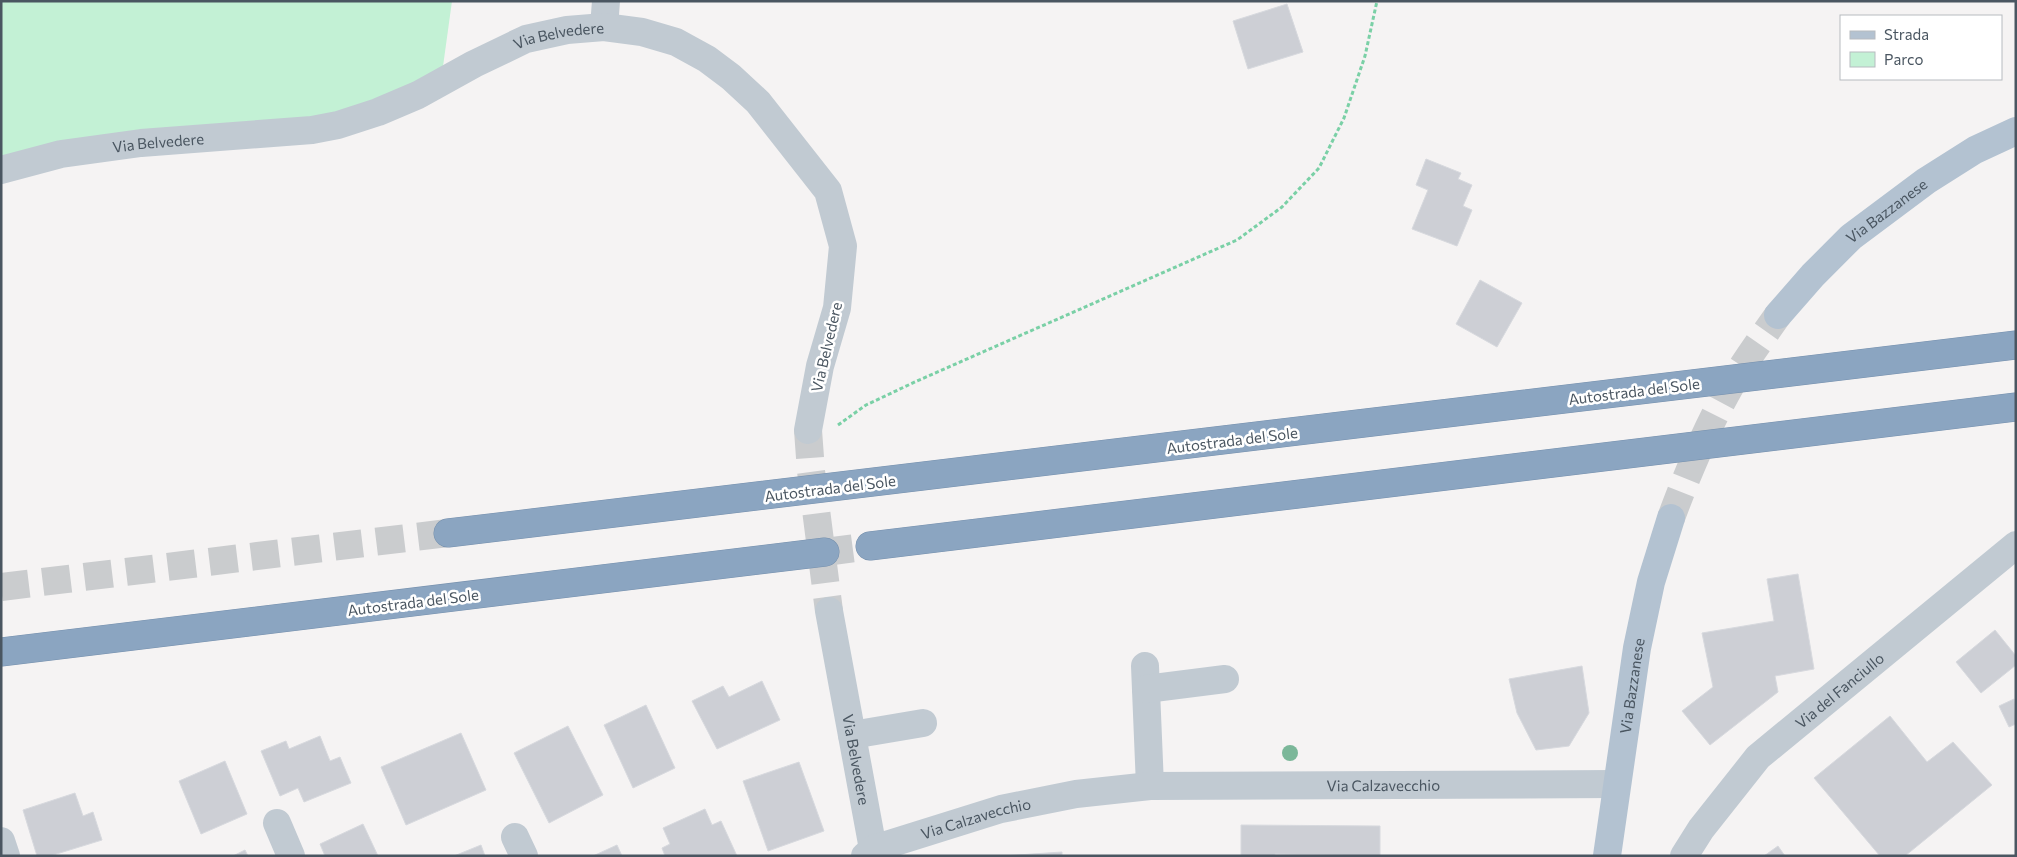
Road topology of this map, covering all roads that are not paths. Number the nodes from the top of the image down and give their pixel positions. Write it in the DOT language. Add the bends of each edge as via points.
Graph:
graph roads {
  1 [pos="605,14"];
  2 [pos="2016,131"];
  3 [pos="1,170"];
  4 [pos="1778,315"];
  5 [pos="2016,345"];
  6 [pos="2016,407"];
  7 [pos="808,430"];
  8 [pos="1671,518"];
  9 [pos="448,534"];
  10 [pos="2016,545"];
  11 [pos="870,546"];
  12 [pos="825,552"];
  13 [pos="830,611"];
  14 [pos="1,652"];
  15 [pos="1225,679"];
  16 [pos="923,723"];
  17 [pos="852,735"];
  18 [pos="1616,784"];
  19 [pos="1150,786"];
  20 [pos="277,823"];
  21 [pos="1,841"];
  22 [pos="869,852"];
  23 [pos="6,856"];
  24 [pos="291,856"];
  25 [pos="1607,856"];
  26 [pos="1684,856"];
  1 -- 3 [label="street, Via Belvedere" via="567,30 526,39 418,95 338,125 312,130 141,143 61,154"];
  1 -- 7 [label="street, Via Belvedere" via="642,32 676,42 707,58 731,77 758,102 828,191 843,246 837,308 820,366"];
  2 -- 4 [label="main road, Via Bazzanese" via="1975,150 1926,181 1851,237"];
  5 -- 9 [label="highway, Autostrada del Sole"];
  6 -- 11 [label="highway"];
  8 -- 18 [label="main road, Via Bazzanese" via="1651,582 1641,629"];
  10 -- 26 [label="street, Via del Fanciullo" via="1758,757"];
  12 -- 14 [label="highway, Autostrada del Sole"];
  13 -- 17 [label="street, Via Belvedere"];
  15 -- 19 [label="street" via="1145,677"];
  16 -- 17 [label="street"];
  17 -- 22 [label="street, Via Belvedere"];
  18 -- 19 [label="street, Via Calzavecchio"];
  18 -- 25 [label="main road, Via Bazzanese"];
  19 -- 22 [label="street, Via Calzavecchio" via="1076,794 1001,809"];
  20 -- 24 [label="street"];
  21 -- 23 [label="street"];
}
